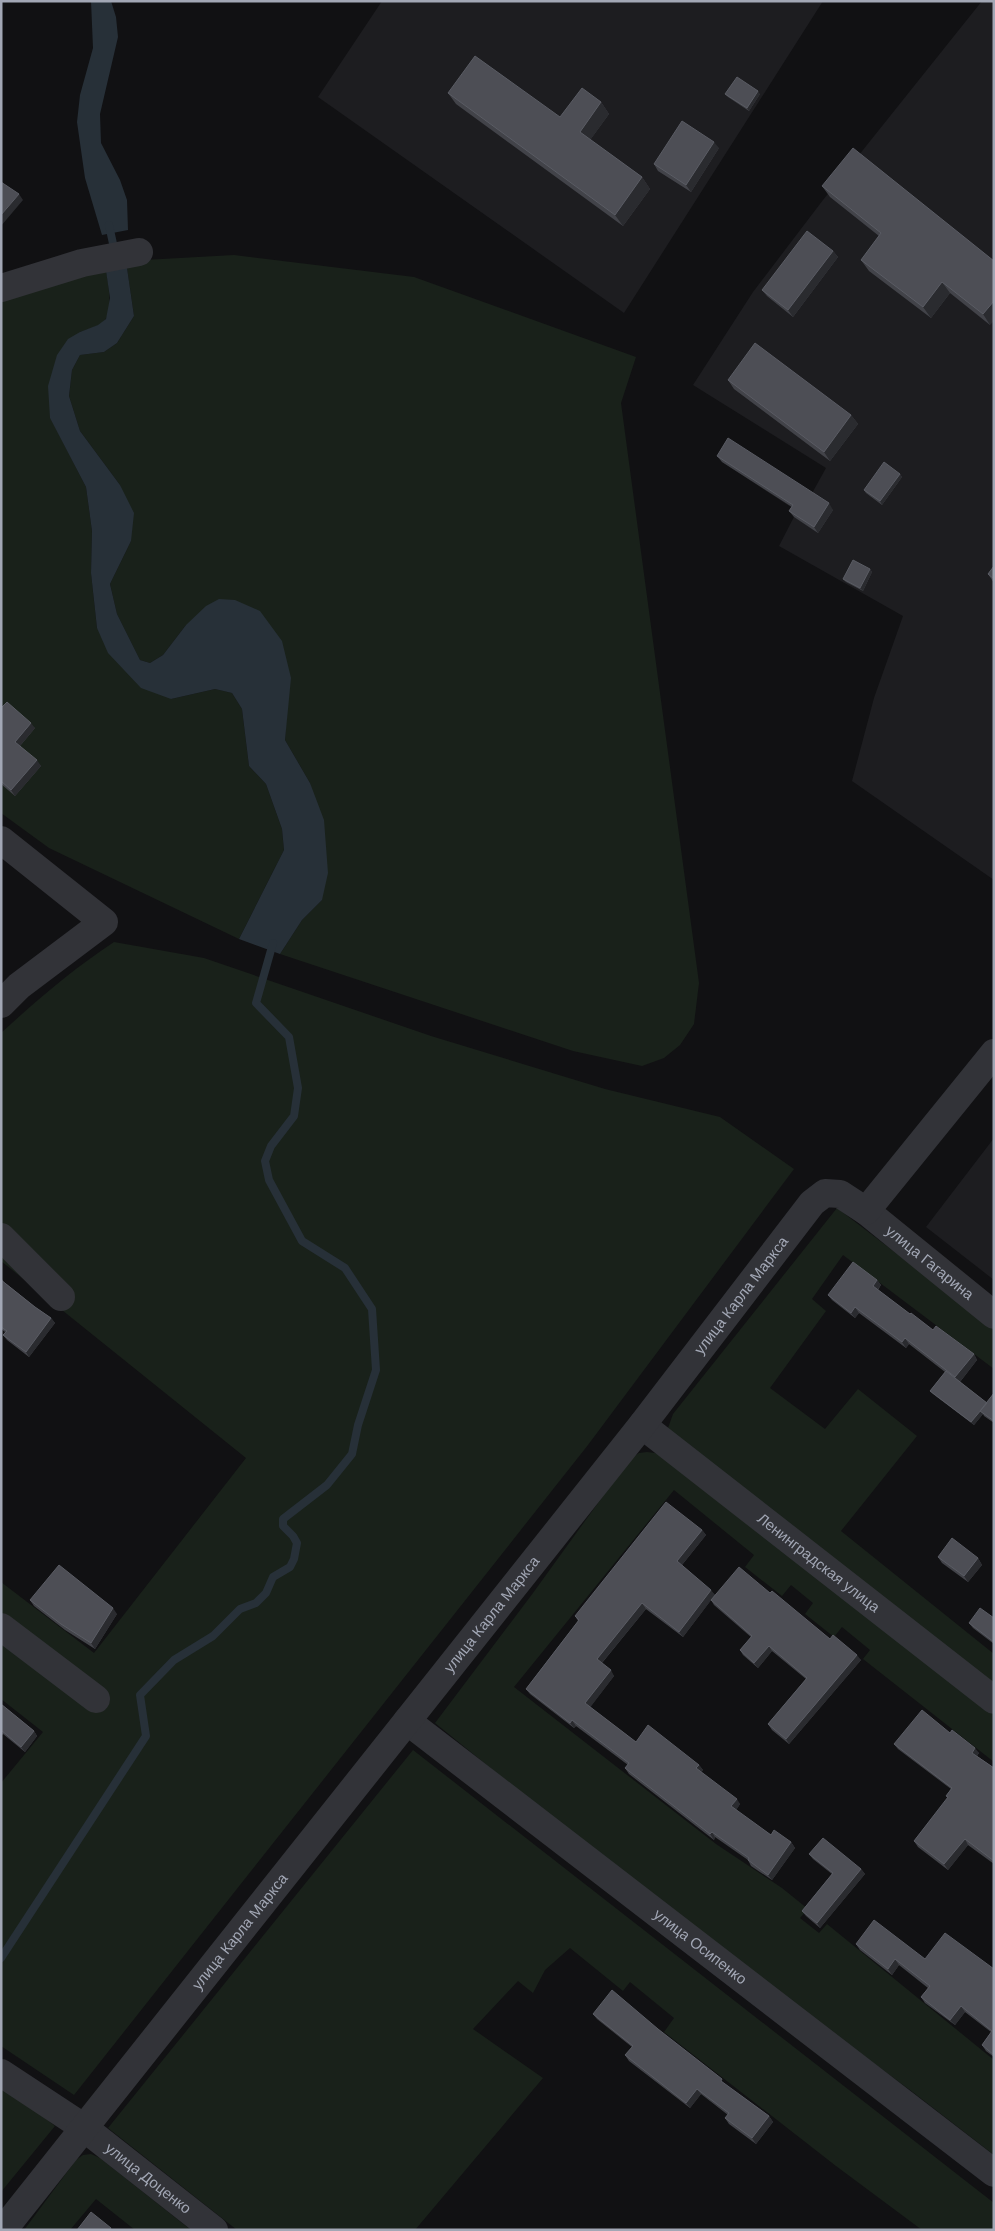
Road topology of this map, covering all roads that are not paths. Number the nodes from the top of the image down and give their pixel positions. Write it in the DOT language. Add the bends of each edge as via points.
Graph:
graph roads {
  1 [pos="139,252"];
  2 [pos="1,288"];
  3 [pos="1,840"];
  4 [pos="1,1004"];
  5 [pos="994,1053"];
  6 [pos="866,1211"];
  7 [pos="1,1237"];
  8 [pos="62,1297"];
  9 [pos="994,1315"];
  10 [pos="642,1425"];
  11 [pos="1,1627"];
  12 [pos="96,1699"];
  13 [pos="994,1700"];
  14 [pos="407,1721"];
  15 [pos="1,2073"];
  16 [pos="83,2127"];
  17 [pos="994,2173"];
  18 [pos="2,2230"];
  19 [pos="214,2230"];
  1 -- 2 [label="street" via="82,263"];
  3 -- 4 [label="street" via="104,922 18,986"];
  5 -- 6 [label="street"];
  6 -- 9 [label="street, улица Гагарина"];
  6 -- 10 [label="street, улица Карла Маркса" via="840,1194 825,1193 812,1203"];
  7 -- 8 [label="street"];
  10 -- 13 [label="street, Ленинградская улица"];
  10 -- 14 [label="street, улица Карла Маркса"];
  11 -- 12 [label="street"];
  14 -- 16 [label="street, улица Карла Маркса"];
  14 -- 17 [label="street, улица Осипенко"];
  15 -- 16 [label="street, улица Доценко"];
  16 -- 18 [label="street, улица Карла Маркса"];
  16 -- 19 [label="street, улица Доценко"];
}
